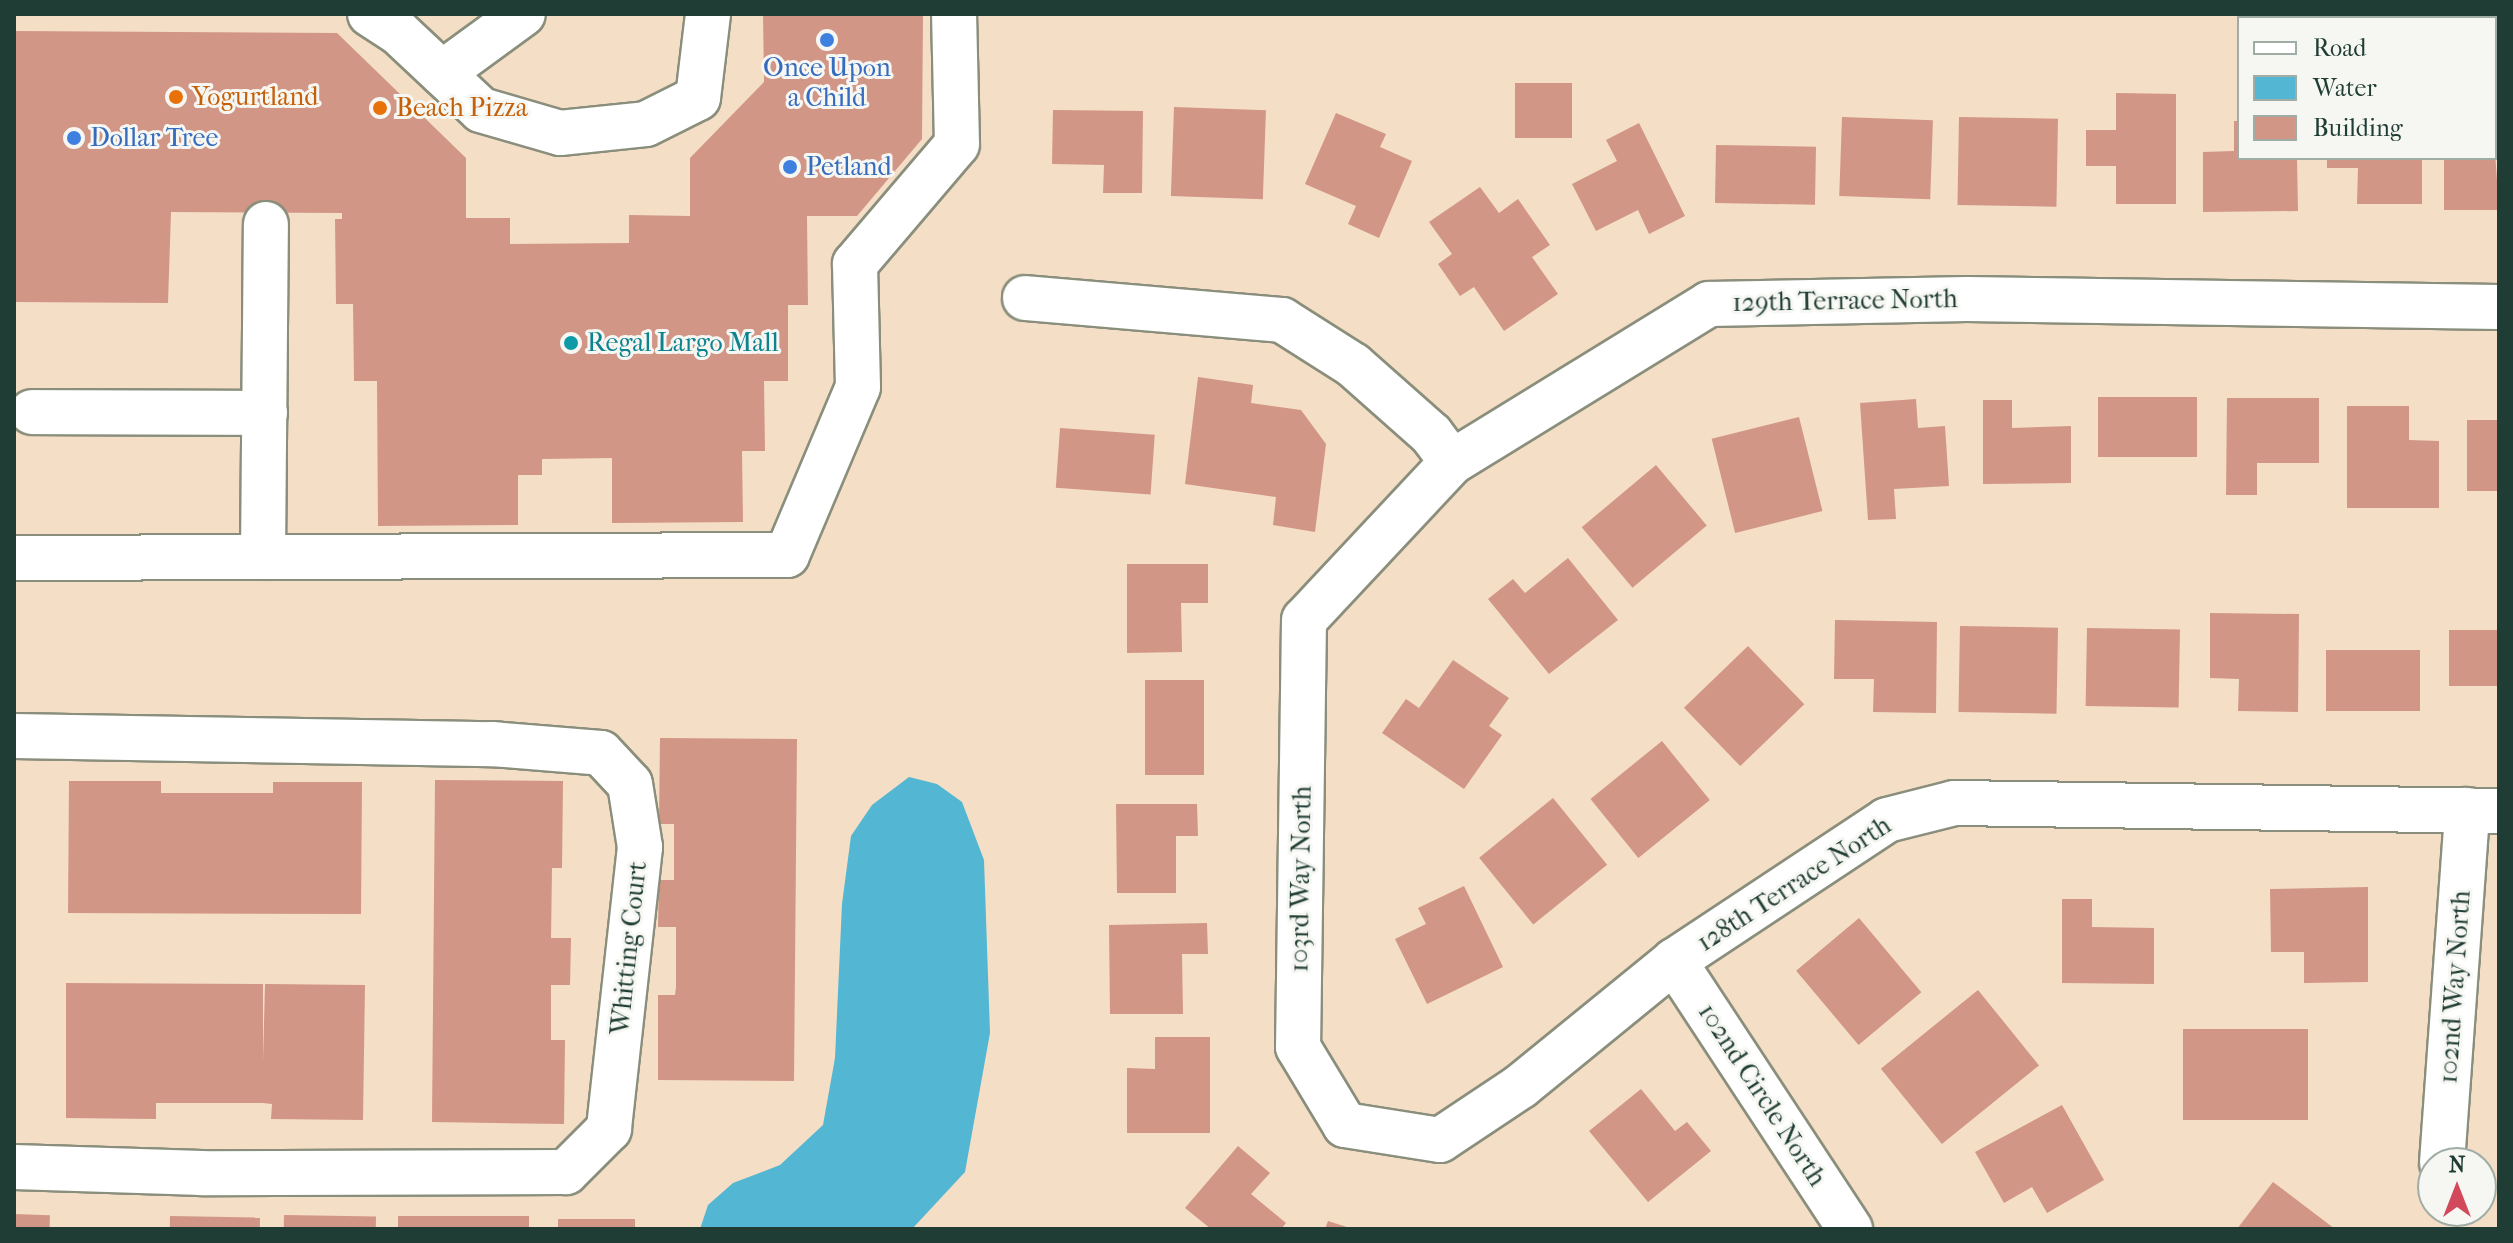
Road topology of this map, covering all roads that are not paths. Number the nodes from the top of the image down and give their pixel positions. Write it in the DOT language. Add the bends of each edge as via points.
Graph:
graph roads {
  1 [pos="370,14"];
  2 [pos="523,14"];
  3 [pos="708,14"];
  4 [pos="954,14"];
  5 [pos="442,73"];
  6 [pos="266,224"];
  7 [pos="1025,298"];
  8 [pos="2499,307"];
  9 [pos="32,412"];
  10 [pos="265,413"];
  11 [pos="1452,462"];
  12 [pos="263,557"];
  13 [pos="14,558"];
  14 [pos="1304,620"];
  15 [pos="14,736"];
  16 [pos="2483,811"];
  17 [pos="1674,961"];
  18 [pos="1345,1125"];
  19 [pos="2444,1147"];
  20 [pos="14,1167"];
  21 [pos="1850,1229"];
  1 -- 5 [label="street"];
  2 -- 5 [label="street"];
  3 -- 5 [label="street" via="698,98 646,124 560,133 481,110"];
  4 -- 12 [label="street" via="957,144 855,264 858,387 787,555"];
  6 -- 10 [label="street"];
  7 -- 11 [label="street" via="1282,320 1353,365 1431,434"];
  8 -- 11 [label="street, 129th Terrace North" via="1967,299 1709,304"];
  9 -- 10 [label="street"];
  10 -- 12 [label="street"];
  11 -- 14 [label="street, 129th Terrace North"];
  12 -- 13 [label="street"];
  14 -- 18 [label="street, 103rd Way North" via="1298,1047"];
  15 -- 20 [label="street, Whitting Court" via="492,744 601,753 630,784 640,847 609,1129 566,1172 202,1173"];
  16 -- 17 [label="street, 128th Terrace North" via="1954,803 1887,820"];
  16 -- 19 [label="street, 102nd Way North"];
  17 -- 18 [label="street, 128th Terrace North" via="1521,1086 1440,1140"];
  17 -- 21 [label="street, 102nd Circle North"];
}
